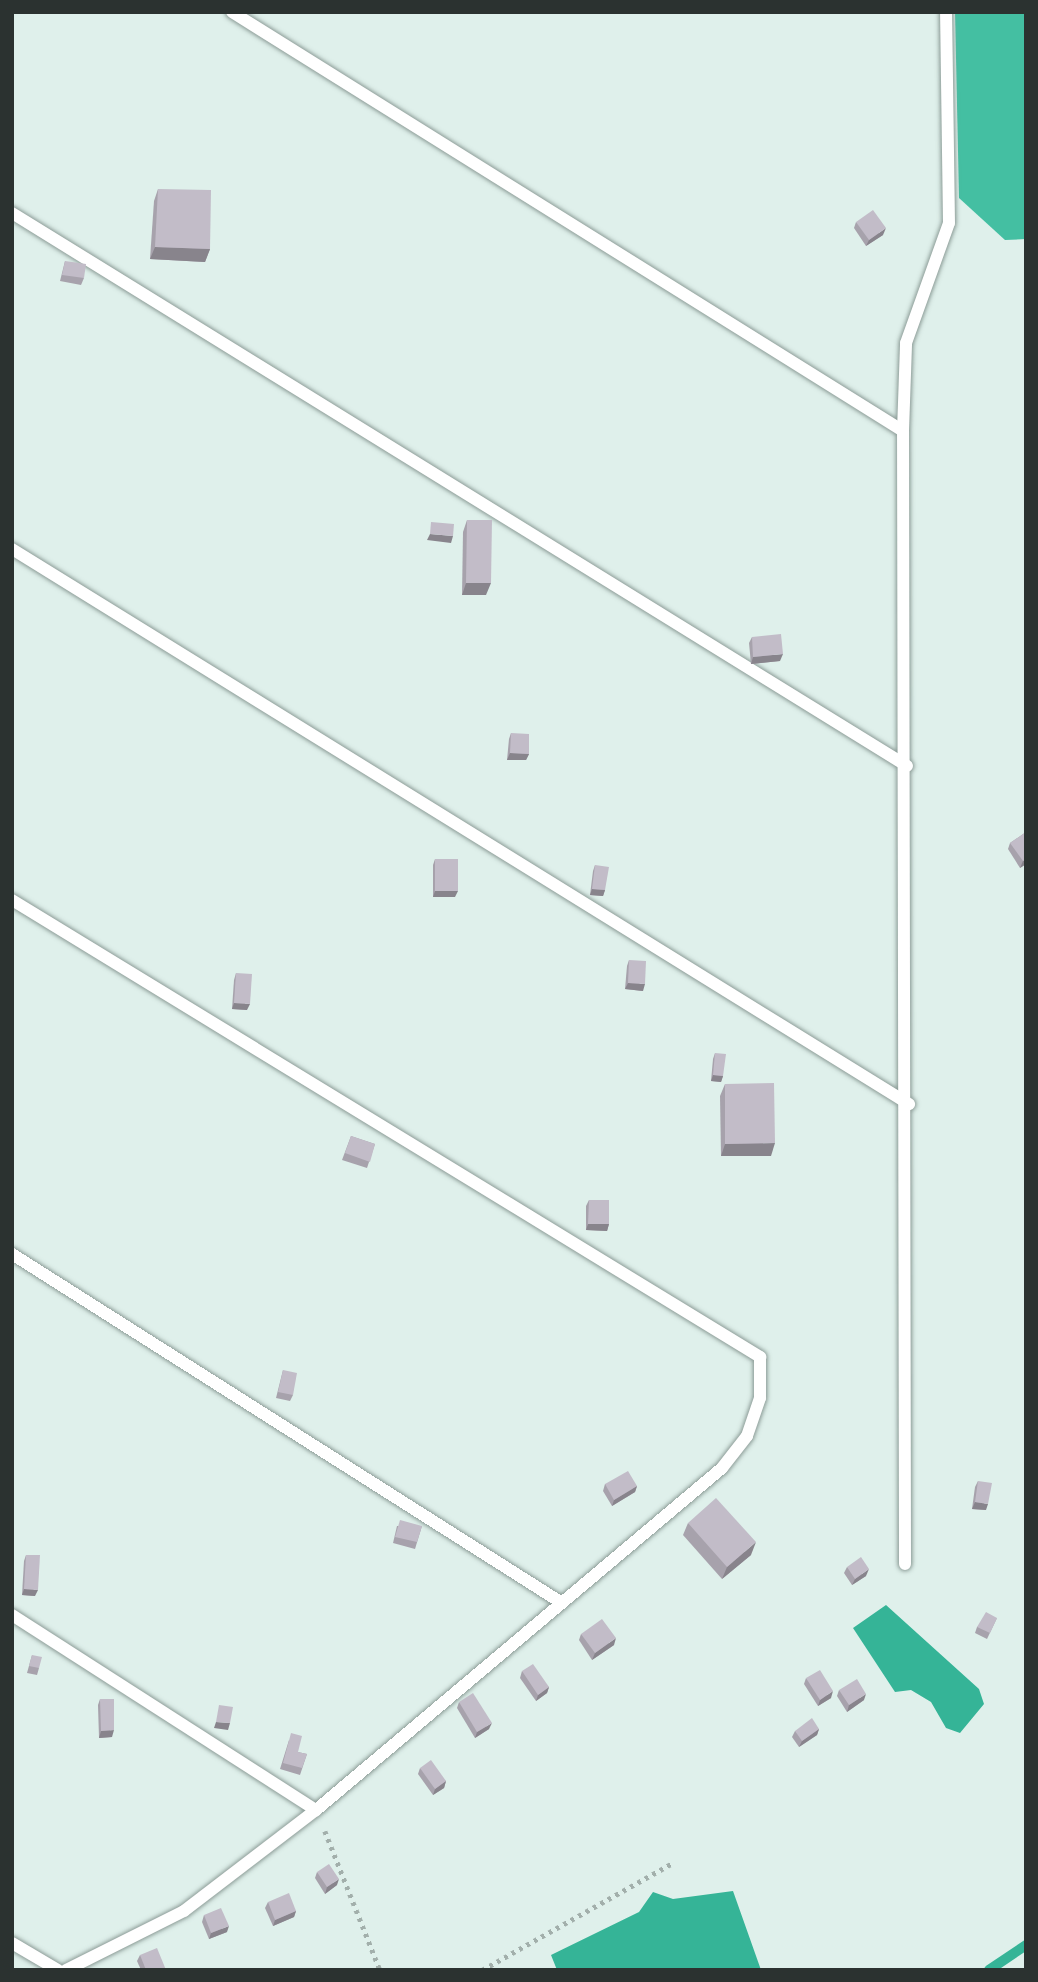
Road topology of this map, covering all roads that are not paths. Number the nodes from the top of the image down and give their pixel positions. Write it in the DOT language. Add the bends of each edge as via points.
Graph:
graph roads {
  1 [pos="232,12"];
  2 [pos="946,12"];
  3 [pos="12,214"];
  4 [pos="903,431"];
  5 [pos="12,550"];
  6 [pos="906,766"];
  7 [pos="12,900"];
  8 [pos="909,1104"];
  9 [pos="12,1254"];
  10 [pos="905,1564"];
  11 [pos="562,1603"];
  12 [pos="12,1615"];
  13 [pos="316,1810"];
  14 [pos="12,1943"];
  15 [pos="58,1970"];
  16 [pos="66,1970"];
  1 -- 4 [label="lane"];
  2 -- 4 [label="lane" via="950,223 906,343"];
  3 -- 6 [label="lane"];
  4 -- 6 [label="lane"];
  5 -- 8 [label="lane"];
  6 -- 8 [label="lane"];
  7 -- 11 [label="lane" via="760,1357 756,1410 747,1436 722,1468"];
  8 -- 10 [label="lane"];
  9 -- 11 [label="lane"];
  11 -- 13 [label="lane"];
  12 -- 13 [label="lane"];
  13 -- 16 [label="lane" via="184,1911"];
  14 -- 15 [label="lane"];
}
